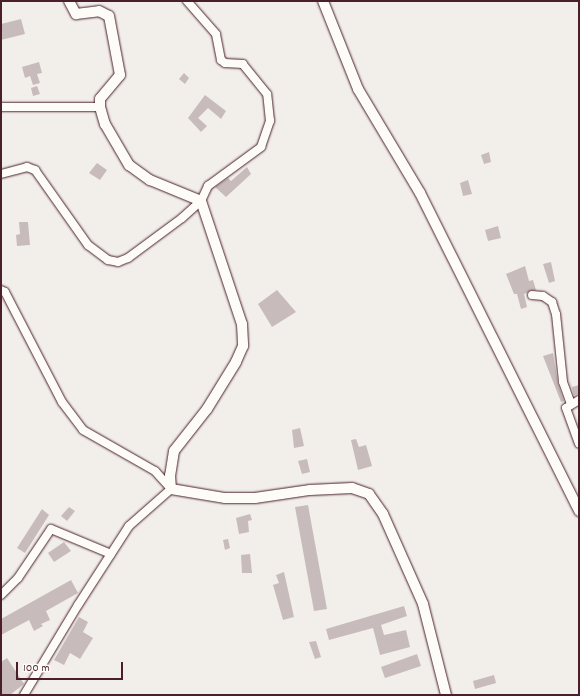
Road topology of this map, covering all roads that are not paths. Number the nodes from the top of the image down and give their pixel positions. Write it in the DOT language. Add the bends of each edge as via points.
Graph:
graph roads {
  1 [pos="69,1"];
  2 [pos="187,1"];
  3 [pos="323,1"];
  4 [pos="1,107"];
  5 [pos="100,107"];
  6 [pos="1,174"];
  7 [pos="201,201"];
  8 [pos="1,290"];
  9 [pos="532,295"];
  10 [pos="579,400"];
  11 [pos="571,404"];
  12 [pos="579,444"];
  13 [pos="171,489"];
  14 [pos="579,511"];
  15 [pos="111,554"];
  16 [pos="1,595"];
  17 [pos="24,695"];
  18 [pos="446,695"];
  1 -- 5 [label="street" via="76,14 99,11 109,16 120,75 100,99"];
  2 -- 7 [label="street" via="216,34 222,60 225,63 243,64 267,94 270,121 261,147 208,186"];
  3 -- 14 [label="street" via="358,89 420,193"];
  4 -- 5 [label="street"];
  5 -- 7 [label="street" via="105,124 129,165 150,180"];
  6 -- 7 [label="street" via="27,167 35,170 88,245 112,262 128,258"];
  7 -- 13 [label="street" via="242,324 243,346 207,409 174,451 170,475"];
  8 -- 13 [label="street" via="5,292 62,402 83,430 155,471"];
  9 -- 11 [label="street" via="543,296 552,302 556,314 563,382"];
  10 -- 11 [label="street"];
  11 -- 12 [label="street" via="566,410"];
  13 -- 15 [label="street" via="129,526"];
  13 -- 18 [label="street" via="225,498 255,498 310,490 352,488 369,494 383,514 423,604"];
  15 -- 16 [label="street" via="51,529 18,578"];
  15 -- 17 [label="street"];
}
